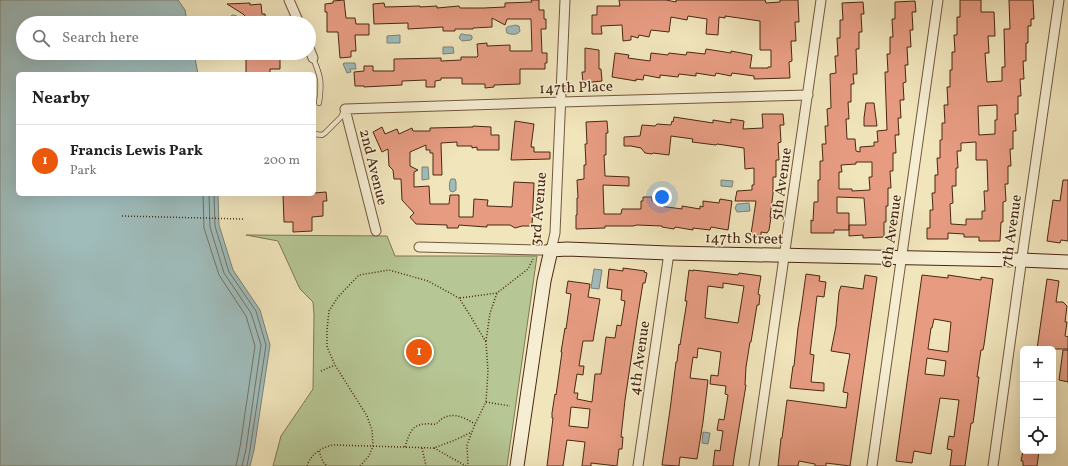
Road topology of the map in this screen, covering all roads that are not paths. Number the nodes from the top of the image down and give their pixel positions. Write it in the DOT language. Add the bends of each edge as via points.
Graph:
graph roads {
  1 [pos="289,0"];
  2 [pos="565,0"];
  3 [pos="821,0"];
  4 [pos="938,0"];
  5 [pos="1059,0"];
  6 [pos="295,16"];
  7 [pos="314,60"];
  8 [pos="808,95"];
  9 [pos="319,102"];
  10 [pos="561,102"];
  11 [pos="345,109"];
  12 [pos="316,134"];
  13 [pos="376,231"];
  14 [pos="419,247"];
  15 [pos="551,250"];
  16 [pos="669,253"];
  17 [pos="785,255"];
  18 [pos="902,257"];
  19 [pos="1021,260"];
  20 [pos="1068,262"];
  21 [pos="517,466"];
  22 [pos="638,466"];
  23 [pos="754,466"];
  24 [pos="872,466"];
  25 [pos="994,466"];
  1 -- 6 [label="street"];
  2 -- 10 [label="street, 3rd Avenue"];
  3 -- 8 [label="street, 5th Avenue"];
  4 -- 18 [label="street, 6th Avenue"];
  5 -- 19 [label="street, 7th Avenue"];
  7 -- 9 [label="lane" via="320,75"];
  8 -- 10 [label="street, 147th Place"];
  8 -- 17 [label="street, 5th Avenue"];
  10 -- 11 [label="street, 147th Place"];
  10 -- 15 [label="street, 3rd Avenue" via="555,233"];
  11 -- 12 [label="lane" via="341,117 325,133"];
  11 -- 13 [label="street, 2nd Avenue"];
  14 -- 15 [label="street, 147th Street"];
  15 -- 16 [label="street, 147th Street"];
  15 -- 21 [label="street, 3rd Avenue" via="544,281"];
  16 -- 17 [label="street, 147th Street"];
  16 -- 22 [label="street, 4th Avenue"];
  17 -- 18 [label="street, 147th Street"];
  17 -- 23 [label="street, 5th Avenue"];
  18 -- 19 [label="street, 147th Street"];
  18 -- 24 [label="street, 6th Avenue"];
  19 -- 20 [label="street, 147th Street"];
  19 -- 25 [label="street, 7th Avenue"];
}
